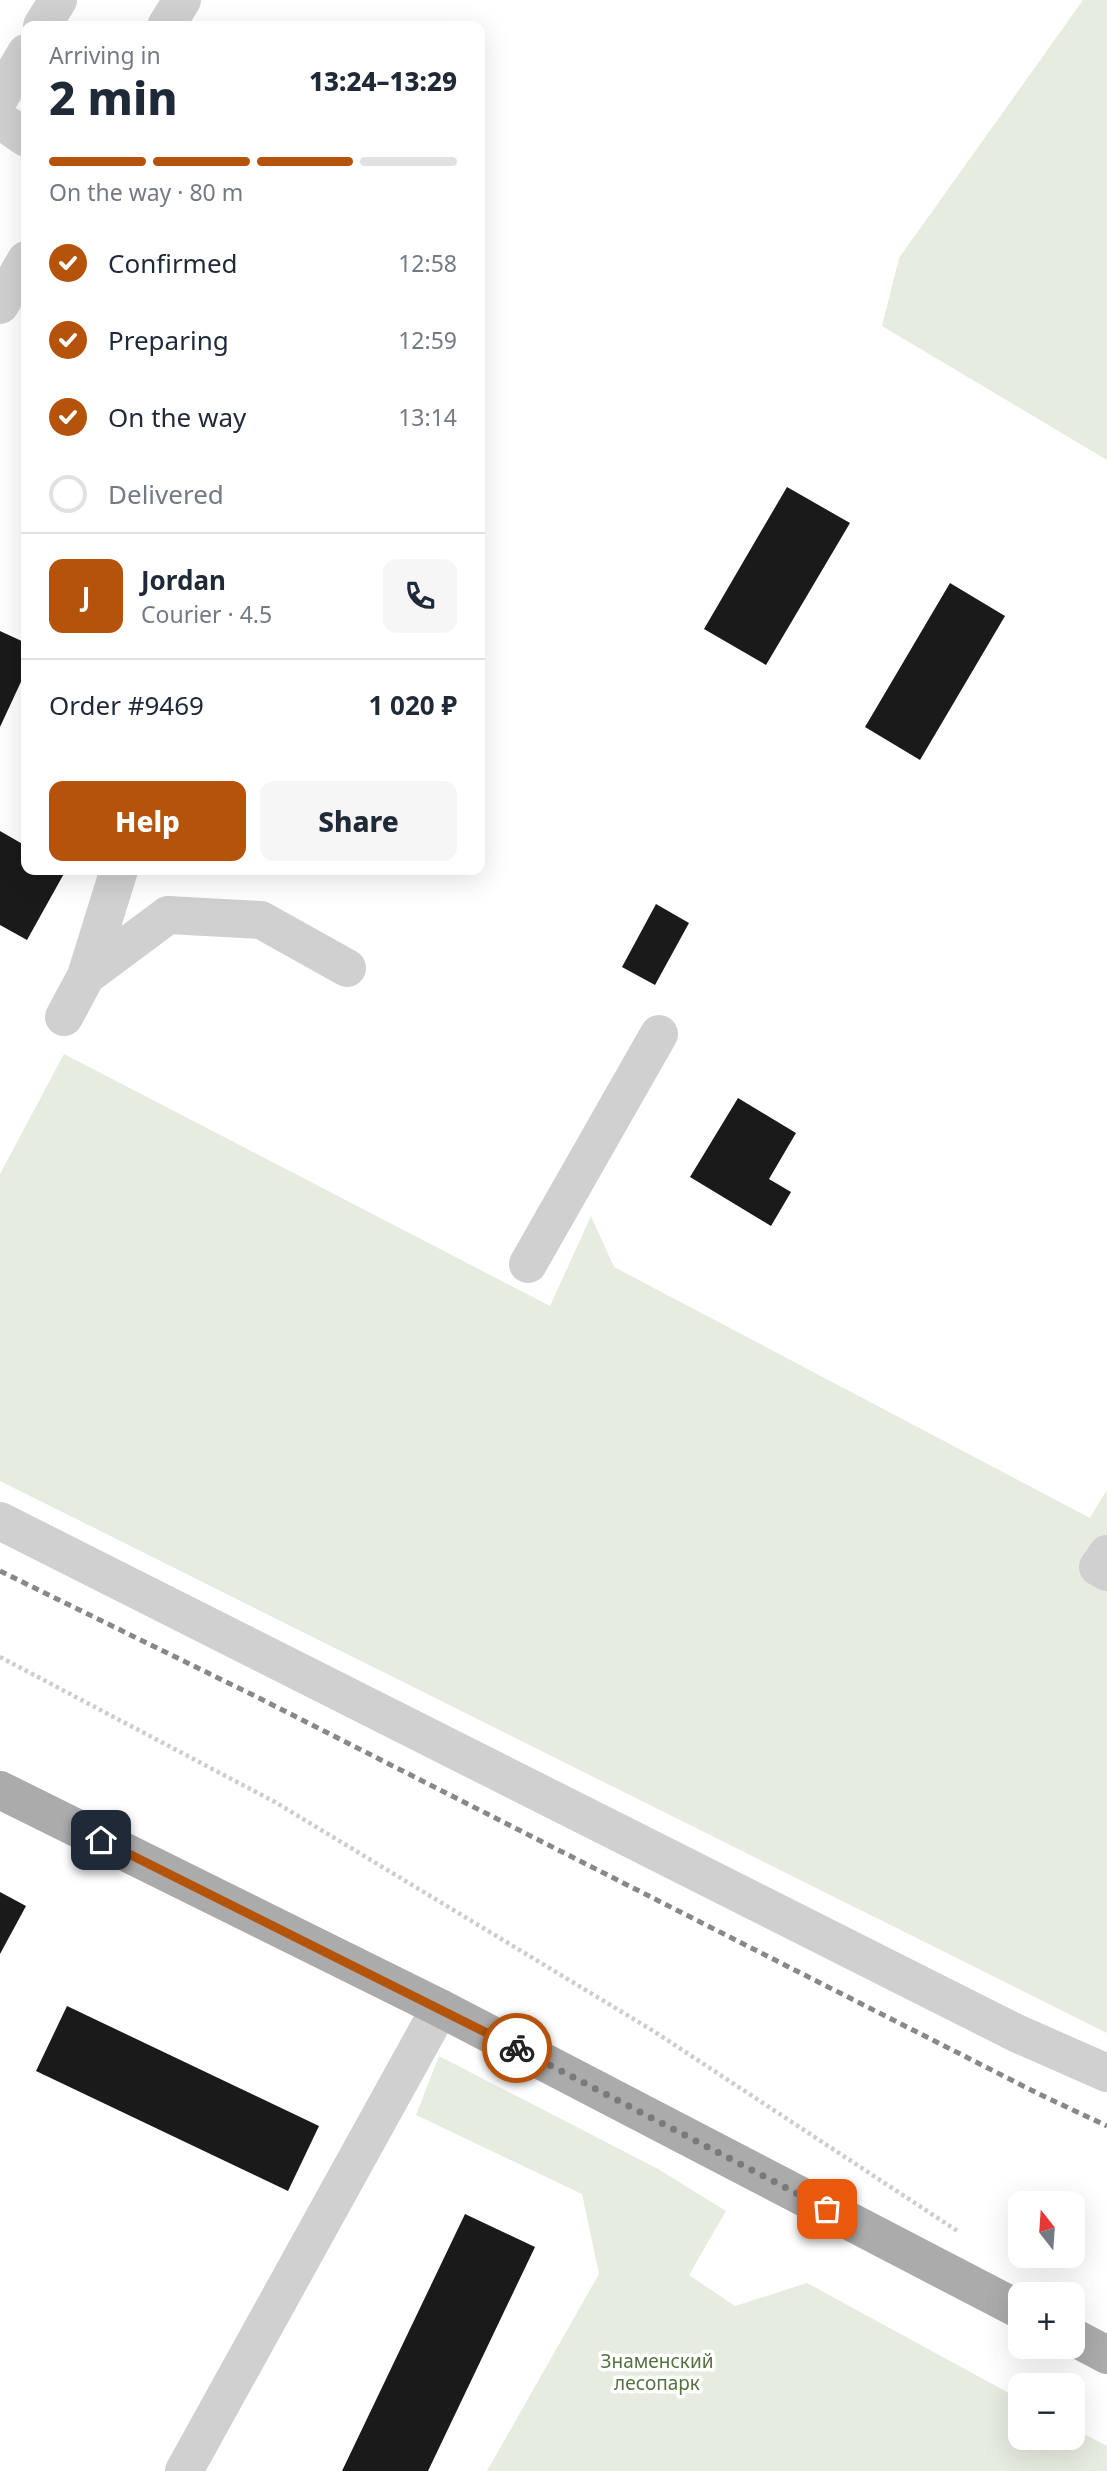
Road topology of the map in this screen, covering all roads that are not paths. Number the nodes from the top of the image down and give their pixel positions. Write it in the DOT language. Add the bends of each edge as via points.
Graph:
graph roads {
  1 [pos="58,0"];
  2 [pos="182,0"];
  3 [pos="45,21"];
  4 [pos="169,21"];
  5 [pos="21,61"];
  6 [pos="0,97"];
  7 [pos="0,120"];
  8 [pos="21,135"];
  9 [pos="21,269"];
  10 [pos="0,305"];
  11 [pos="117,875"];
  12 [pos="347,968"];
  13 [pos="86,976"];
  14 [pos="64,1017"];
  15 [pos="659,1034"];
  16 [pos="528,1264"];
  17 [pos="0,1521"];
  18 [pos="0,1790"];
  19 [pos="440,2008"];
  20 [pos="1107,2073"];
  21 [pos="1008,2304"];
  22 [pos="1085,2343"];
  23 [pos="1107,2355"];
  24 [pos="184,2471"];
  1 -- 3 [label="lane"];
  2 -- 4 [label="lane"];
  5 -- 6 [label="lane"];
  7 -- 8 [label="lane"];
  9 -- 10 [label="lane"];
  11 -- 13 [label="lane"];
  12 -- 13 [label="lane" via="261,920 169,915"];
  13 -- 14 [label="lane"];
  15 -- 16 [label="lane"];
  17 -- 20 [label="lane" via="1016,2034"];
  18 -- 19 [label="main road"];
  19 -- 21 [label="main road"];
  19 -- 24 [label="lane"];
  22 -- 23 [label="main road"];
}
